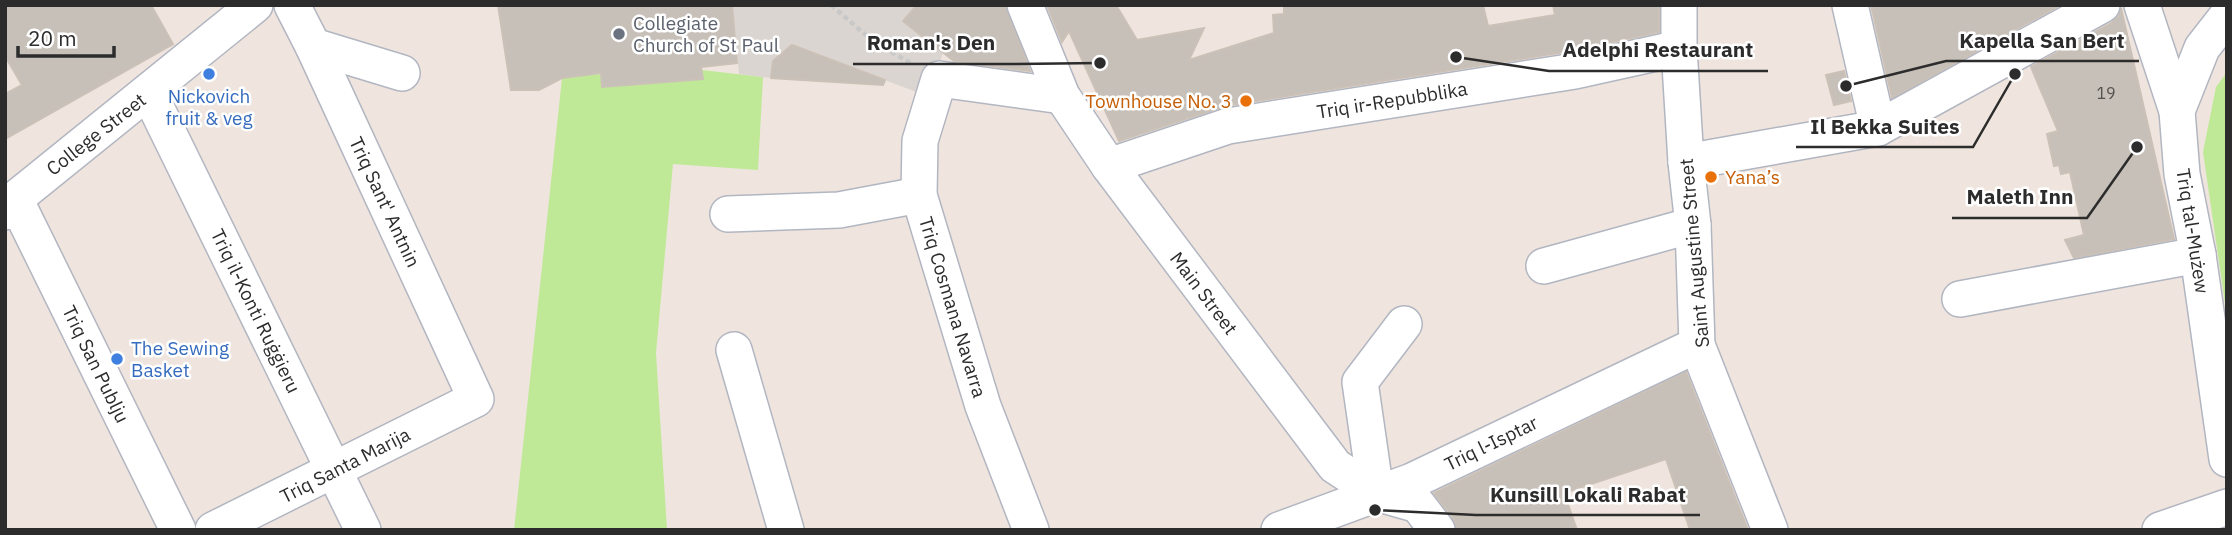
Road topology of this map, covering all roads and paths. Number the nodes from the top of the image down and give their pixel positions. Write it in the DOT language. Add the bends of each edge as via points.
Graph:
graph roads {
  1 [pos="255,5"];
  2 [pos="292,5"];
  3 [pos="831,5"];
  4 [pos="1025,5"];
  5 [pos="1679,5"];
  6 [pos="1850,5"];
  7 [pos="2102,5"];
  8 [pos="2142,5"];
  9 [pos="2227,16"];
  10 [pos="313,46"];
  11 [pos="1679,48"];
  12 [pos="402,73"];
  13 [pos="939,79"];
  14 [pos="149,93"];
  15 [pos="1062,96"];
  16 [pos="2177,111"];
  17 [pos="1878,128"];
  18 [pos="1686,162"];
  19 [pos="1109,166"];
  20 [pos="919,195"];
  21 [pos="10,206"];
  22 [pos="728,214"];
  23 [pos="1693,225"];
  24 [pos="2198,255"];
  25 [pos="1544,266"];
  26 [pos="1960,299"];
  27 [pos="1404,324"];
  28 [pos="1697,345"];
  29 [pos="734,351"];
  30 [pos="476,399"];
  31 [pos="2227,459"];
  32 [pos="334,470"];
  33 [pos="1376,494"];
  34 [pos="2227,507"];
  35 [pos="178,530"];
  36 [pos="214,530"];
  37 [pos="363,530"];
  38 [pos="786,530"];
  39 [pos="1031,530"];
  40 [pos="1279,530"];
  41 [pos="1437,530"];
  42 [pos="1770,530"];
  43 [pos="2160,530"];
  1 -- 14 [label="street, College Street"];
  2 -- 10 [label="street, Triq Sant' Antnin"];
  3 -- 13 [label="path" via="874,42"];
  4 -- 15 [label="street, Main Street"];
  5 -- 11 [label="street, Saint Augustine Street"];
  6 -- 17 [label="street"];
  7 -- 17 [label="street"];
  8 -- 16 [label="street"];
  9 -- 16 [label="street, Triq tal-Mużew" via="2202,48"];
  10 -- 12 [label="street"];
  10 -- 30 [label="street, Triq Sant' Antnin"];
  11 -- 18 [label="street, Saint Augustine Street"];
  11 -- 19 [label="street, Triq ir-Repubblika" via="1575,71 1228,126"];
  13 -- 15 [label="street"];
  13 -- 20 [label="street, Triq Cosmana Navarra" via="920,141"];
  14 -- 21 [label="street, College Street"];
  14 -- 32 [label="street, Triq il-Konti Ruġġieru"];
  15 -- 19 [label="street, Main Street"];
  16 -- 24 [label="street, Triq tal-Mużew" via="2182,174"];
  17 -- 18 [label="street"];
  18 -- 23 [label="street, Saint Augustine Street"];
  19 -- 33 [label="street, Main Street" via="1335,466"];
  20 -- 22 [label="street" via="839,210"];
  20 -- 39 [label="street, Triq Cosmana Navarra" via="982,406"];
  21 -- 35 [label="street, Triq San Publju"];
  23 -- 25 [label="street"];
  23 -- 28 [label="street, Saint Augustine Street"];
  24 -- 26 [label="street"];
  24 -- 31 [label="street, Triq tal-Mużew"];
  27 -- 33 [label="street" via="1360,382"];
  28 -- 33 [label="street, Triq l-Isptar"];
  28 -- 42 [label="street, Saint Augustine Street"];
  29 -- 38 [label="street"];
  30 -- 32 [label="street, Triq Santa Marija"];
  32 -- 36 [label="street, Triq Santa Marija"];
  32 -- 37 [label="street, Triq il-Konti Ruġġieru"];
  33 -- 40 [label="street, Triq l-Isptar"];
  33 -- 41 [label="street, Main Street" via="1418,505"];
  34 -- 43 [label="street"];
}
